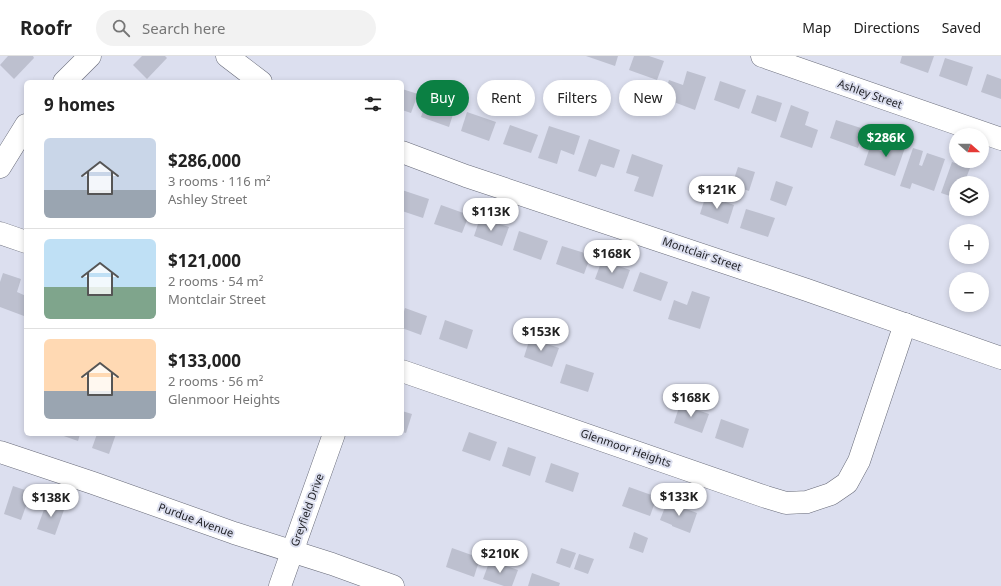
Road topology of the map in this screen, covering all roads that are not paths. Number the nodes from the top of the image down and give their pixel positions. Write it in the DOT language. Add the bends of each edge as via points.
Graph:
graph roads {
  1 [pos="90,56"];
  2 [pos="227,56"];
  3 [pos="762,56"];
  4 [pos="66,80"];
  5 [pos="258,80"];
  6 [pos="24,128"];
  7 [pos="1001,139"];
  8 [pos="404,153"];
  9 [pos="0,166"];
  10 [pos="0,233"];
  11 [pos="24,241"];
  12 [pos="905,324"];
  13 [pos="1001,358"];
  14 [pos="404,372"];
  15 [pos="333,436"];
  16 [pos="0,452"];
  17 [pos="292,552"];
  18 [pos="280,586"];
  19 [pos="393,586"];
  1 -- 4 [label="street"];
  2 -- 5 [label="street"];
  3 -- 7 [label="street, Ashley Street"];
  6 -- 9 [label="street"];
  8 -- 12 [label="street, Montclair Street"];
  10 -- 11 [label="street"];
  12 -- 13 [label="street, Montclair Street"];
  12 -- 14 [label="street, Glenmoor Heights" via="859,460 847,483 831,494 807,502 786,503 766,497"];
  15 -- 17 [label="street, Greyfield Drive"];
  16 -- 17 [label="street, Purdue Avenue"];
  17 -- 18 [label="street, Greyfield Drive"];
  17 -- 19 [label="street, Purdue Avenue"];
}
